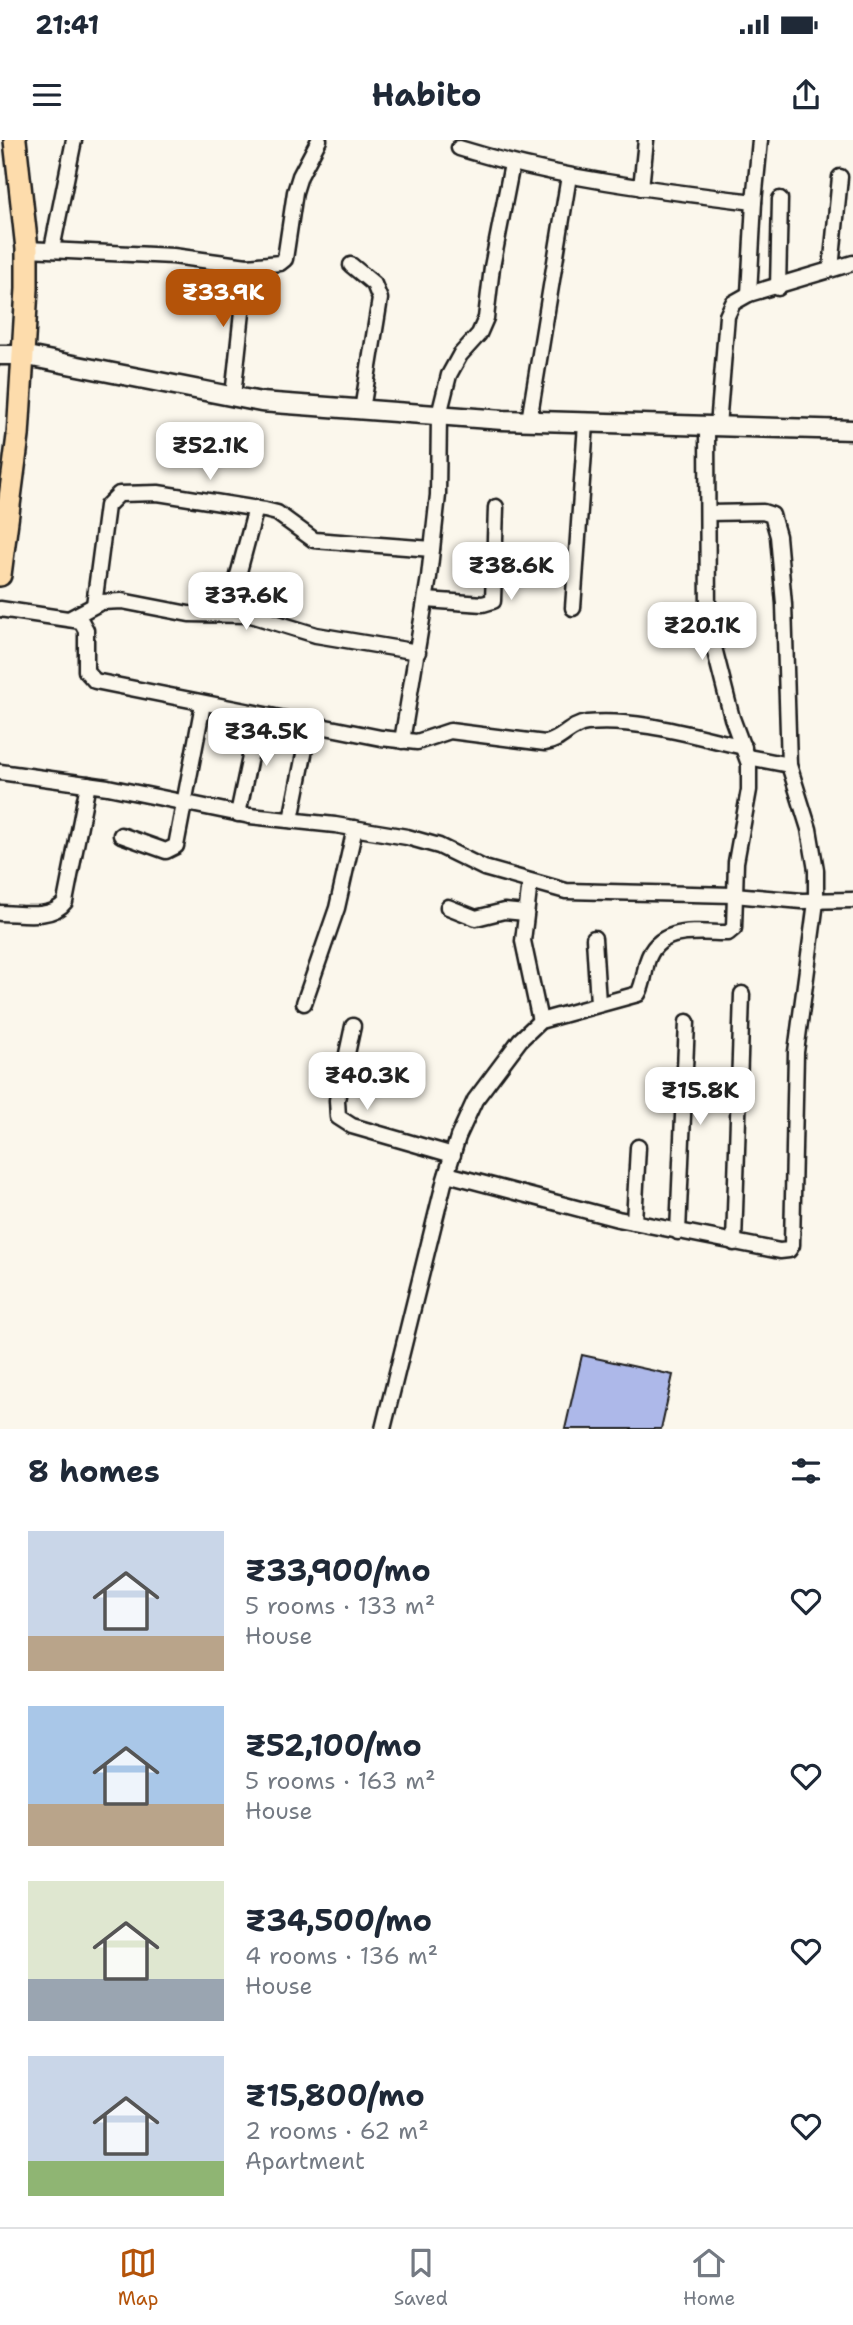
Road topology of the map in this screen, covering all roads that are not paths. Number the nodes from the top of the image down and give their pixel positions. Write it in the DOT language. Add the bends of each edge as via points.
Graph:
graph roads {
  1 [pos="0,140"];
  2 [pos="15,140"];
  3 [pos="74,140"];
  4 [pos="319,140"];
  5 [pos="646,140"];
  6 [pos="760,140"];
  7 [pos="459,148"];
  8 [pos="512,164"];
  9 [pos="569,176"];
  10 [pos="839,177"];
  11 [pos="641,188"];
  12 [pos="780,199"];
  13 [pos="754,202"];
  14 [pos="27,249"];
  15 [pos="52,249"];
  16 [pos="853,263"];
  17 [pos="351,265"];
  18 [pos="247,266"];
  19 [pos="831,269"];
  20 [pos="778,288"];
  21 [pos="749,294"];
  22 [pos="0,355"];
  23 [pos="22,355"];
  24 [pos="233,396"];
  25 [pos="362,410"];
  26 [pos="439,415"];
  27 [pos="529,421"];
  28 [pos="586,424"];
  29 [pos="713,427"];
  30 [pos="853,430"];
  31 [pos="496,507"];
  32 [pos="256,508"];
  33 [pos="709,513"];
  34 [pos="2,539"];
  35 [pos="432,549"];
  36 [pos="0,575"];
  37 [pos="426,600"];
  38 [pos="94,605"];
  39 [pos="573,608"];
  40 [pos="0,609"];
  41 [pos="228,612"];
  42 [pos="69,619"];
  43 [pos="418,652"];
  44 [pos="204,704"];
  45 [pos="259,714"];
  46 [pos="310,724"];
  47 [pos="402,741"];
  48 [pos="746,752"];
  49 [pos="789,765"];
  50 [pos="0,772"];
  51 [pos="88,784"];
  52 [pos="185,803"];
  53 [pos="238,814"];
  54 [pos="290,820"];
  55 [pos="355,828"];
  56 [pos="121,835"];
  57 [pos="530,882"];
  58 [pos="734,895"];
  59 [pos="853,900"];
  60 [pos="816,902"];
  61 [pos="448,907"];
  62 [pos="526,913"];
  63 [pos="0,914"];
  64 [pos="594,938"];
  65 [pos="742,994"];
  66 [pos="304,1003"];
  67 [pos="598,1003"];
  68 [pos="540,1021"];
  69 [pos="687,1022"];
  70 [pos="353,1027"];
  71 [pos="638,1147"];
  72 [pos="453,1154"];
  73 [pos="447,1174"];
  74 [pos="634,1222"];
  75 [pos="678,1232"];
  76 [pos="734,1243"];
  77 [pos="383,1429"];
  1 -- 2 [label="street"];
  2 -- 14 [label="main road"];
  3 -- 15 [label="street"];
  4 -- 18 [label="street" via="300,176 285,259"];
  5 -- 11 [label="street"];
  6 -- 13 [label="street"];
  7 -- 8 [label="street"];
  8 -- 9 [label="street"];
  8 -- 26 [label="street" via="486,318 480,334 449,375"];
  9 -- 11 [label="street"];
  9 -- 27 [label="street"];
  10 -- 19 [label="street"];
  11 -- 13 [label="street"];
  12 -- 20 [label="street"];
  13 -- 21 [label="street"];
  14 -- 15 [label="street"];
  14 -- 23 [label="main road"];
  15 -- 18 [label="street" via="173,256"];
  16 -- 19 [label="street"];
  17 -- 25 [label="street" via="374,284 380,299"];
  18 -- 24 [label="street"];
  19 -- 20 [label="street"];
  20 -- 21 [label="street"];
  21 -- 29 [label="street" via="733,303 727,316"];
  22 -- 23 [label="street"];
  23 -- 24 [label="street"];
  23 -- 34 [label="main road" via="18,436"];
  24 -- 25 [label="street"];
  25 -- 26 [label="street"];
  26 -- 27 [label="street"];
  26 -- 35 [label="street"];
  27 -- 28 [label="street"];
  28 -- 29 [label="street"];
  28 -- 39 [label="street"];
  29 -- 30 [label="street"];
  29 -- 33 [label="street"];
  31 -- 37 [label="street" via="493,601"];
  32 -- 35 [label="street" via="277,513 314,540"];
  32 -- 38 [label="street" via="158,493 113,496 107,506"];
  32 -- 41 [label="street"];
  33 -- 48 [label="street" via="708,624 732,718"];
  33 -- 49 [label="street" via="763,512 772,515 776,524 784,604"];
  34 -- 36 [label="main road"];
  35 -- 37 [label="street"];
  37 -- 43 [label="street"];
  38 -- 41 [label="street" via="116,600 189,614"];
  38 -- 42 [label="street"];
  40 -- 42 [label="street"];
  41 -- 43 [label="street" via="329,638"];
  42 -- 44 [label="street" via="85,626 86,671 95,681"];
  43 -- 47 [label="street"];
  44 -- 45 [label="street"];
  44 -- 52 [label="street"];
  45 -- 46 [label="street"];
  45 -- 53 [label="street"];
  46 -- 47 [label="street"];
  46 -- 54 [label="street"];
  47 -- 48 [label="street" via="417,742 450,731 556,742 569,729 593,723 658,729"];
  48 -- 49 [label="street"];
  48 -- 58 [label="street" via="749,790"];
  49 -- 60 [label="street" via="809,829"];
  50 -- 51 [label="street"];
  51 -- 52 [label="street"];
  51 -- 63 [label="street" via="61,909 49,914"];
  52 -- 53 [label="street"];
  52 -- 56 [label="street" via="173,850"];
  53 -- 54 [label="street"];
  54 -- 55 [label="street"];
  55 -- 57 [label="street" via="439,846 484,868"];
  55 -- 66 [label="street" via="337,908"];
  57 -- 58 [label="street" via="566,891"];
  57 -- 62 [label="street"];
  58 -- 60 [label="street"];
  58 -- 67 [label="street" via="732,931 667,936 653,951 638,994"];
  59 -- 60 [label="street"];
  60 -- 76 [label="street" via="797,1041 792,1245 782,1251"];
  61 -- 62 [label="street" via="476,918 504,911"];
  62 -- 68 [label="street" via="524,956"];
  64 -- 67 [label="street"];
  65 -- 76 [label="street"];
  67 -- 68 [label="street"];
  68 -- 72 [label="street" via="475,1100"];
  69 -- 75 [label="street"];
  70 -- 72 [label="street" via="337,1100 338,1117 352,1126"];
  71 -- 74 [label="street"];
  72 -- 73 [label="street"];
  73 -- 74 [label="street"];
  73 -- 77 [label="street"];
  74 -- 75 [label="street"];
  75 -- 76 [label="street"];
}
